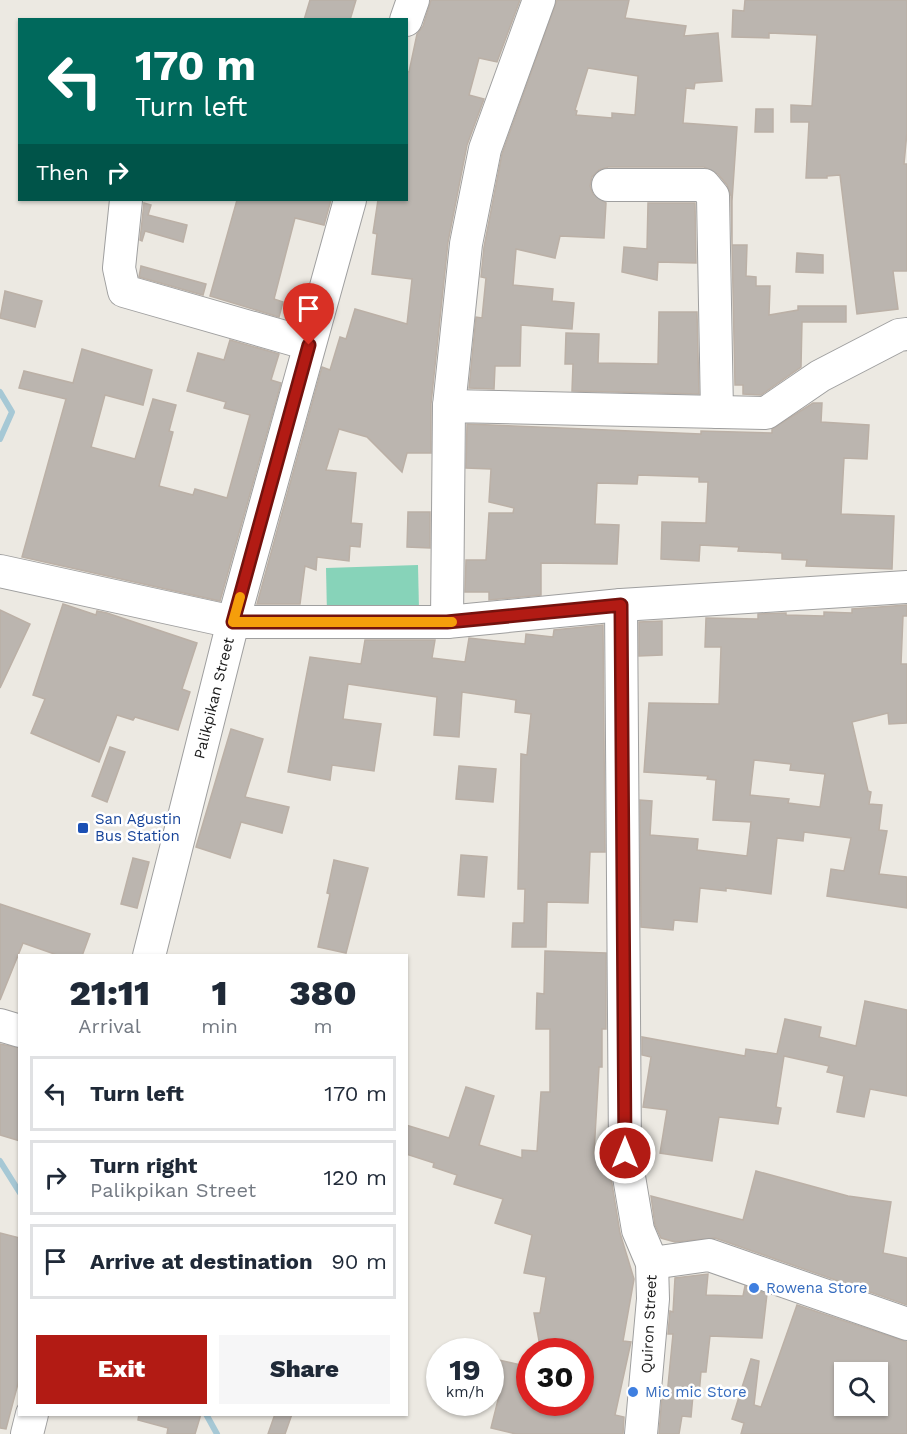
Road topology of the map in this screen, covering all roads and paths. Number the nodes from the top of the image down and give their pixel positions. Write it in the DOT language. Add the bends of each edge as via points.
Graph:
graph roads {
  1 [pos="413,0"];
  2 [pos="539,0"];
  3 [pos="407,18"];
  4 [pos="608,185"];
  5 [pos="126,201"];
  6 [pos="350,201"];
  7 [pos="907,334"];
  8 [pos="309,345"];
  9 [pos="449,406"];
  10 [pos="717,411"];
  11 [pos="0,571"];
  12 [pos="907,587"];
  13 [pos="621,605"];
  14 [pos="233,622"];
  15 [pos="447,622"];
  16 [pos="150,954"];
  17 [pos="0,1025"];
  18 [pos="18,1030"];
  19 [pos="652,1263"];
  20 [pos="907,1324"];
  21 [pos="32,1416"];
  22 [pos="27,1434"];
  23 [pos="641,1434"];
  1 -- 3 [label="street"];
  2 -- 9 [label="street" via="485,149 466,244"];
  4 -- 10 [label="street" via="704,185 713,196"];
  5 -- 8 [label="street" via="119,268 124,291"];
  6 -- 8 [label="street, Palikpikan Street"];
  7 -- 10 [label="street" via="820,376 766,413"];
  8 -- 14 [label="street, Palikpikan Street"];
  9 -- 10 [label="street"];
  9 -- 15 [label="street"];
  11 -- 14 [label="street"];
  12 -- 13 [label="street"];
  13 -- 15 [label="street"];
  13 -- 19 [label="street, Quiron Street" via="625,1153 638,1230"];
  14 -- 15 [label="street"];
  14 -- 16 [label="street, Palikpikan Street"];
  17 -- 18 [label="street"];
  19 -- 20 [label="street" via="709,1256"];
  19 -- 23 [label="street, Quiron Street" via="653,1299"];
  21 -- 22 [label="street"];
}
